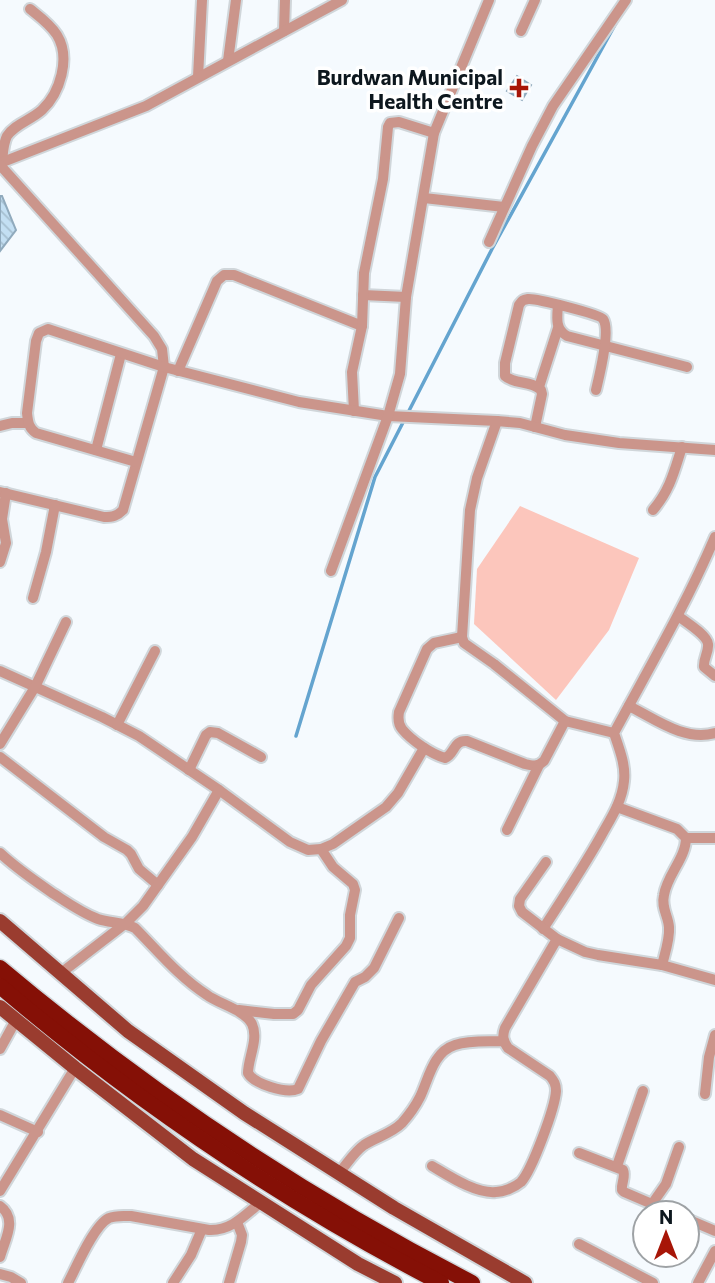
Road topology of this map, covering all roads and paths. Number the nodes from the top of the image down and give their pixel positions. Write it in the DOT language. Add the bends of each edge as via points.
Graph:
graph roads {
  1 [pos="202,0"];
  2 [pos="236,0"];
  3 [pos="285,0"];
  4 [pos="342,0"];
  5 [pos="489,0"];
  6 [pos="535,0"];
  7 [pos="626,0"];
  8 [pos="30,9"];
  9 [pos="284,31"];
  10 [pos="521,31"];
  11 [pos="228,61"];
  12 [pos="198,77"];
  13 [pos="434,133"];
  14 [pos="1,164"];
  15 [pos="424,198"];
  16 [pos="505,207"];
  17 [pos="489,242"];
  18 [pos="363,295"];
  19 [pos="406,298"];
  20 [pos="558,305"];
  21 [pos="362,327"];
  22 [pos="558,328"];
  23 [pos="605,345"];
  24 [pos="121,354"];
  25 [pos="164,367"];
  26 [pos="687,367"];
  27 [pos="178,371"];
  28 [pos="539,387"];
  29 [pos="596,390"];
  30 [pos="354,411"];
  31 [pos="388,416"];
  32 [pos="497,421"];
  33 [pos="28,422"];
  34 [pos="0,426"];
  35 [pos="535,427"];
  36 [pos="682,447"];
  37 [pos="96,450"];
  38 [pos="715,450"];
  39 [pos="136,462"];
  40 [pos="3,492"];
  41 [pos="55,505"];
  42 [pos="653,510"];
  43 [pos="715,537"];
  44 [pos="0,562"];
  45 [pos="331,571"];
  46 [pos="33,598"];
  47 [pos="678,616"];
  48 [pos="66,622"];
  49 [pos="462,637"];
  50 [pos="155,651"];
  51 [pos="0,671"];
  52 [pos="715,676"];
  53 [pos="35,687"];
  54 [pos="629,706"];
  55 [pos="565,721"];
  56 [pos="117,725"];
  57 [pos="614,733"];
  58 [pos="715,733"];
  59 [pos="0,744"];
  60 [pos="424,748"];
  61 [pos="0,757"];
  62 [pos="261,757"];
  63 [pos="540,765"];
  64 [pos="189,769"];
  65 [pos="219,790"];
  66 [pos="617,807"];
  67 [pos="507,830"];
  68 [pos="686,838"];
  69 [pos="715,838"];
  70 [pos="321,849"];
  71 [pos="0,853"];
  72 [pos="546,862"];
  73 [pos="158,885"];
  74 [pos="399,918"];
  75 [pos="0,920"];
  76 [pos="126,923"];
  77 [pos="543,929"];
  78 [pos="557,939"];
  79 [pos="662,965"];
  80 [pos="0,968"];
  81 [pos="61,973"];
  82 [pos="715,980"];
  83 [pos="0,986"];
  84 [pos="0,1007"];
  85 [pos="233,1009"];
  86 [pos="16,1020"];
  87 [pos="715,1035"];
  88 [pos="504,1041"];
  89 [pos="0,1049"];
  90 [pos="75,1068"];
  91 [pos="643,1091"];
  92 [pos="705,1094"];
  93 [pos="0,1115"];
  94 [pos="38,1132"];
  95 [pos="679,1147"];
  96 [pos="579,1153"];
  97 [pos="432,1166"];
  98 [pos="617,1166"];
  99 [pos="339,1173"];
  100 [pos="0,1191"];
  101 [pos="641,1199"];
  102 [pos="656,1199"];
  103 [pos="261,1202"];
  104 [pos="0,1206"];
  105 [pos="237,1222"];
  106 [pos="202,1229"];
  107 [pos="579,1244"];
  108 [pos="715,1252"];
  109 [pos="0,1256"];
  110 [pos="0,1274"];
  111 [pos="21,1283"];
  112 [pos="68,1283"];
  113 [pos="173,1283"];
  114 [pos="229,1283"];
  115 [pos="394,1283"];
  116 [pos="441,1283"];
  117 [pos="472,1283"];
  118 [pos="525,1283"];
  119 [pos="653,1283"];
  120 [pos="698,1283"];
  1 -- 12 [label="street"];
  2 -- 11 [label="street"];
  3 -- 9 [label="street"];
  4 -- 9 [label="street"];
  5 -- 13 [label="street"];
  6 -- 10 [label="street"];
  7 -- 16 [label="street" via="554,106"];
  8 -- 14 [label="street" via="59,38 61,76 42,110 6,138"];
  9 -- 11 [label="street"];
  11 -- 12 [label="street"];
  12 -- 14 [label="street" via="146,106"];
  13 -- 15 [label="street"];
  13 -- 18 [label="street" via="399,122 388,127"];
  14 -- 25 [label="street" via="154,336 162,349"];
  15 -- 16 [label="street"];
  15 -- 19 [label="street"];
  16 -- 17 [label="street"];
  18 -- 19 [label="street"];
  18 -- 21 [label="street"];
  19 -- 31 [label="street" via="400,374"];
  20 -- 22 [label="street"];
  20 -- 23 [label="street" via="603,319"];
  20 -- 28 [label="street" via="529,299 519,305 505,363 508,379"];
  21 -- 27 [label="street" via="234,275 224,275 217,281"];
  21 -- 30 [label="street" via="352,372"];
  22 -- 23 [label="street" via="567,336"];
  22 -- 28 [label="street"];
  23 -- 26 [label="street"];
  23 -- 29 [label="street"];
  24 -- 25 [label="street"];
  24 -- 33 [label="street" via="48,330 39,333"];
  24 -- 37 [label="street"];
  25 -- 27 [label="street"];
  25 -- 39 [label="street"];
  27 -- 30 [label="street"];
  28 -- 35 [label="street" via="542,394"];
  30 -- 31 [label="street"];
  31 -- 32 [label="street"];
  31 -- 45 [label="street"];
  32 -- 35 [label="street"];
  32 -- 49 [label="street" via="470,510"];
  33 -- 34 [label="street"];
  33 -- 37 [label="street" via="36,433"];
  35 -- 36 [label="street" via="619,443"];
  36 -- 38 [label="street"];
  36 -- 42 [label="street" via="670,485"];
  37 -- 39 [label="street"];
  39 -- 41 [label="street" via="118,515 104,517"];
  40 -- 41 [label="street"];
  40 -- 44 [label="street" via="6,544"];
  41 -- 46 [label="street"];
  43 -- 47 [label="street"];
  47 -- 52 [label="street" via="708,640 704,667"];
  47 -- 54 [label="street"];
  48 -- 53 [label="street"];
  49 -- 55 [label="street"];
  49 -- 60 [label="street" via="427,649 399,712 401,727"];
  50 -- 56 [label="street"];
  51 -- 53 [label="street"];
  53 -- 56 [label="street"];
  53 -- 59 [label="street"];
  54 -- 57 [label="street"];
  54 -- 58 [label="street" via="681,732"];
  55 -- 57 [label="street"];
  55 -- 63 [label="street"];
  56 -- 64 [label="street"];
  57 -- 66 [label="street" via="625,778"];
  60 -- 63 [label="street" via="445,758 457,743 467,741 525,764"];
  60 -- 70 [label="street" via="386,807"];
  61 -- 73 [label="street" via="127,850 139,869"];
  62 -- 64 [label="street" via="210,732"];
  63 -- 67 [label="street"];
  64 -- 65 [label="street"];
  65 -- 70 [label="street" via="290,842"];
  65 -- 73 [label="street"];
  66 -- 68 [label="street" via="677,829"];
  66 -- 77 [label="street"];
  68 -- 69 [label="street"];
  68 -- 79 [label="street" via="664,894 669,929"];
  70 -- 85 [label="street" via="355,890 346,946 311,985 293,1014"];
  71 -- 76 [label="street" via="77,909"];
  72 -- 77 [label="street" via="519,906"];
  73 -- 76 [label="street"];
  74 -- 85 [label="street" via="374,968 355,982 294,1092 251,1079 252,1023"];
  75 -- 81 [label="main road"];
  76 -- 81 [label="street"];
  76 -- 85 [label="street" via="181,975"];
  77 -- 78 [label="street"];
  78 -- 79 [label="street" via="597,955"];
  78 -- 88 [label="street" via="505,1028"];
  79 -- 82 [label="street"];
  80 -- 117 [label="highway" via="124,1067 243,1150"];
  81 -- 99 [label="main road" via="128,1031"];
  83 -- 116 [label="highway" via="195,1136 300,1204"];
  84 -- 86 [label="main road"];
  86 -- 89 [label="street"];
  86 -- 90 [label="main road"];
  87 -- 92 [label="street"];
  88 -- 97 [label="street" via="555,1083 554,1100 528,1171 520,1183 497,1192 460,1182"];
  88 -- 99 [label="street" via="470,1042 446,1049 411,1113 399,1126 361,1147"];
  90 -- 94 [label="street"];
  90 -- 103 [label="main road" via="193,1159"];
  91 -- 98 [label="street"];
  93 -- 94 [label="street"];
  94 -- 100 [label="street"];
  95 -- 102 [label="street"];
  96 -- 98 [label="street"];
  98 -- 101 [label="street" via="624,1172 622,1190"];
  99 -- 118 [label="main road"];
  103 -- 105 [label="street"];
  103 -- 115 [label="main road"];
  104 -- 109 [label="street" via="10,1220"];
  105 -- 106 [label="street" via="219,1231"];
  105 -- 114 [label="street" via="242,1235"];
  106 -- 112 [label="street" via="131,1216 111,1217 96,1231"];
  106 -- 113 [label="street"];
  107 -- 119 [label="street"];
  108 -- 120 [label="street"];
  110 -- 111 [label="street"];
}
